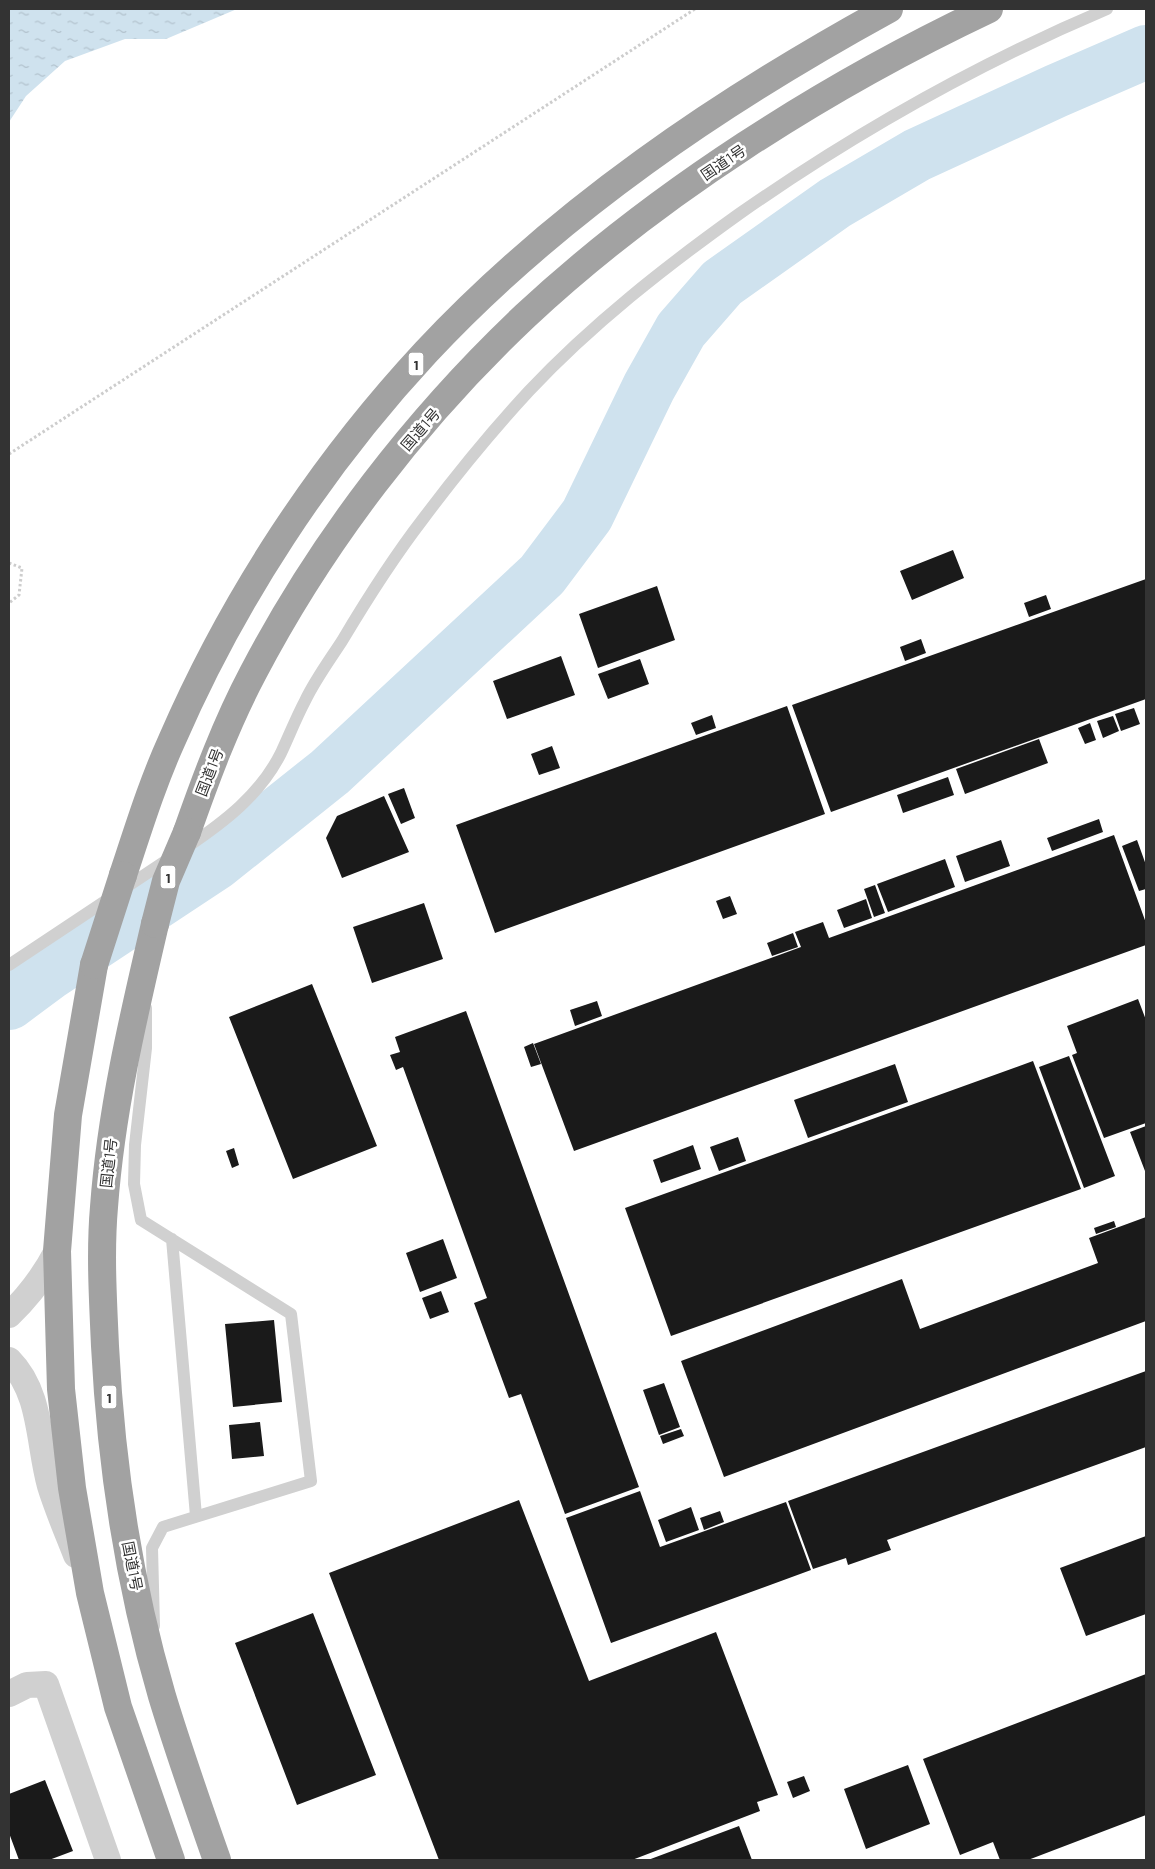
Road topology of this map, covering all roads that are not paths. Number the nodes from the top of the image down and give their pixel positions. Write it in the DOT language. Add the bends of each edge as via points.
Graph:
graph roads {
  1 [pos="890,9"];
  2 [pos="989,9"];
  3 [pos="1107,9"];
  4 [pos="147,958"];
  5 [pos="9,965"];
  6 [pos="172,1239"];
  7 [pos="57,1251"];
  8 [pos="9,1315"];
  9 [pos="9,1360"];
  10 [pos="196,1516"];
  11 [pos="90,1593"];
  12 [pos="9,1694"];
  13 [pos="162,1694"];
  14 [pos="108,1860"];
  15 [pos="171,1860"];
  16 [pos="218,1860"];
  1 -- 7 [label="highway, 1, bridge" via="740,96 651,157 573,218 507,274 426,352 367,421 306,501 250,588 209,663 172,740 123,875 94,965 68,1115"];
  2 -- 4 [label="highway, 国道1号 / 1, bridge" via="856,78 678,192 598,254 526,316 462,380 344,524 294,600 253,674 217,748 166,881"];
  3 -- 5 [label="lane" via="968,74 851,140 705,238 604,320 530,390 424,518 390,564 305,700 279,756 242,806"];
  4 -- 6 [label="lane" via="146,1048 134,1184 141,1220"];
  4 -- 13 [label="highway, 国道1号 / 1" via="113,1121 104,1209 102,1294 117,1478 135,1582"];
  6 -- 10 [label="lane"];
  6 -- 10 [label="lane" via="291,1314 311,1481"];
  7 -- 8 [label="street" via="35,1288"];
  7 -- 11 [label="highway, 1" via="62,1389 72,1488"];
  9 -- 11 [label="street" via="22,1373 32,1398 50,1485"];
  10 -- 13 [label="lane" via="163,1527 152,1548 154,1627"];
  11 -- 15 [label="highway, 1" via="118,1707"];
  12 -- 14 [label="street" via="27,1685 46,1684"];
  13 -- 16 [label="highway, 国道1号 / 1" via="192,1792"];
}
